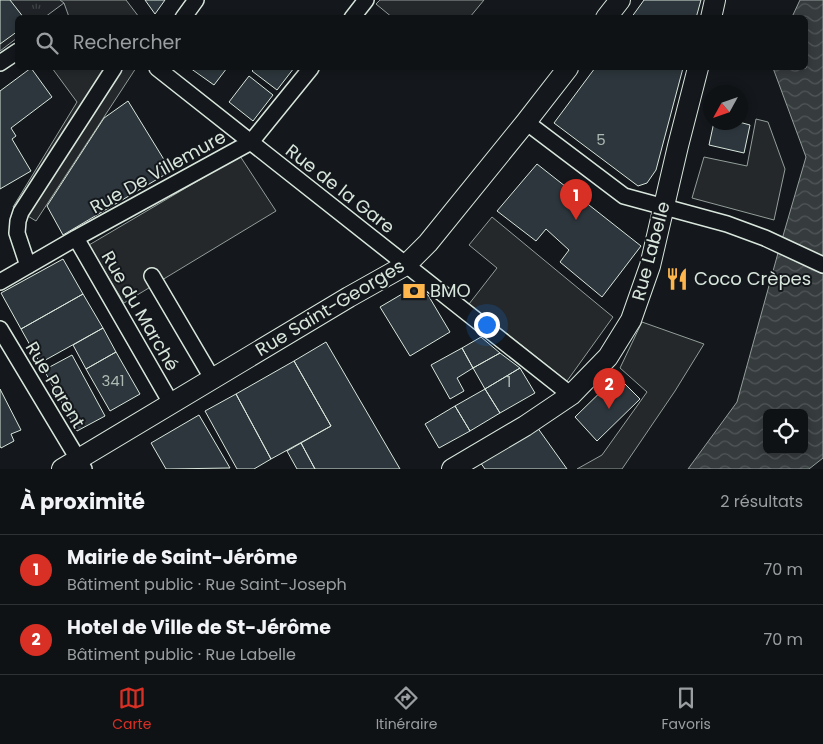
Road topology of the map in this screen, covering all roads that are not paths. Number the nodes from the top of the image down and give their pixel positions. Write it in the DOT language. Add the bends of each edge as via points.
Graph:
graph roads {
  1 [pos="196,0"];
  2 [pos="366,0"];
  3 [pos="620,0"];
  4 [pos="715,0"];
  5 [pos="185,15"];
  6 [pos="354,15"];
  7 [pos="608,15"];
  8 [pos="712,15"];
  9 [pos="15,53"];
  10 [pos="0,63"];
  11 [pos="113,70"];
  12 [pos="160,70"];
  13 [pos="309,70"];
  14 [pos="566,70"];
  15 [pos="697,70"];
  16 [pos="526,122"];
  17 [pos="251,142"];
  18 [pos="663,206"];
  19 [pos="76,238"];
  20 [pos="406,264"];
  21 [pos="823,265"];
  22 [pos="28,266"];
  23 [pos="152,276"];
  24 [pos="0,282"];
  25 [pos="0,329"];
  26 [pos="212,378"];
  27 [pos="571,395"];
  28 [pos="171,403"];
  29 [pos="74,466"];
  30 [pos="452,469"];
  1 -- 5 [label="street"];
  2 -- 6 [label="street"];
  3 -- 7 [label="main road"];
  4 -- 8 [label="main road"];
  9 -- 10 [label="street"];
  11 -- 22 [label="street" via="21,212 17,233"];
  12 -- 17 [label="street, Rue de la Gare"];
  13 -- 17 [label="street, Rue De Villemure"];
  14 -- 16 [label="main road, Rue Saint-Georges"];
  15 -- 18 [label="main road, Rue Labelle"];
  16 -- 18 [label="street" via="624,196"];
  16 -- 20 [label="main road, Rue Saint-Georges" via="428,243"];
  17 -- 19 [label="street, Rue De Villemure"];
  17 -- 20 [label="street, Rue de la Gare"];
  18 -- 21 [label="street" via="765,238"];
  18 -- 27 [label="main road, Rue Labelle" via="650,266 631,320 608,357"];
  19 -- 22 [label="street, Rue De Villemure"];
  19 -- 28 [label="street, Rue du Marché"];
  20 -- 26 [label="main road, Rue Saint-Georges"];
  20 -- 27 [label="street, Rue de la Gare"];
  22 -- 24 [label="street, Rue De Villemure"];
  23 -- 26 [label="street"];
  25 -- 29 [label="street, Rue Parent"];
  26 -- 28 [label="main road, Rue Saint-Georges"];
  27 -- 30 [label="main road, Rue Labelle"];
  28 -- 29 [label="main road, Rue Saint-Georges"];
}
